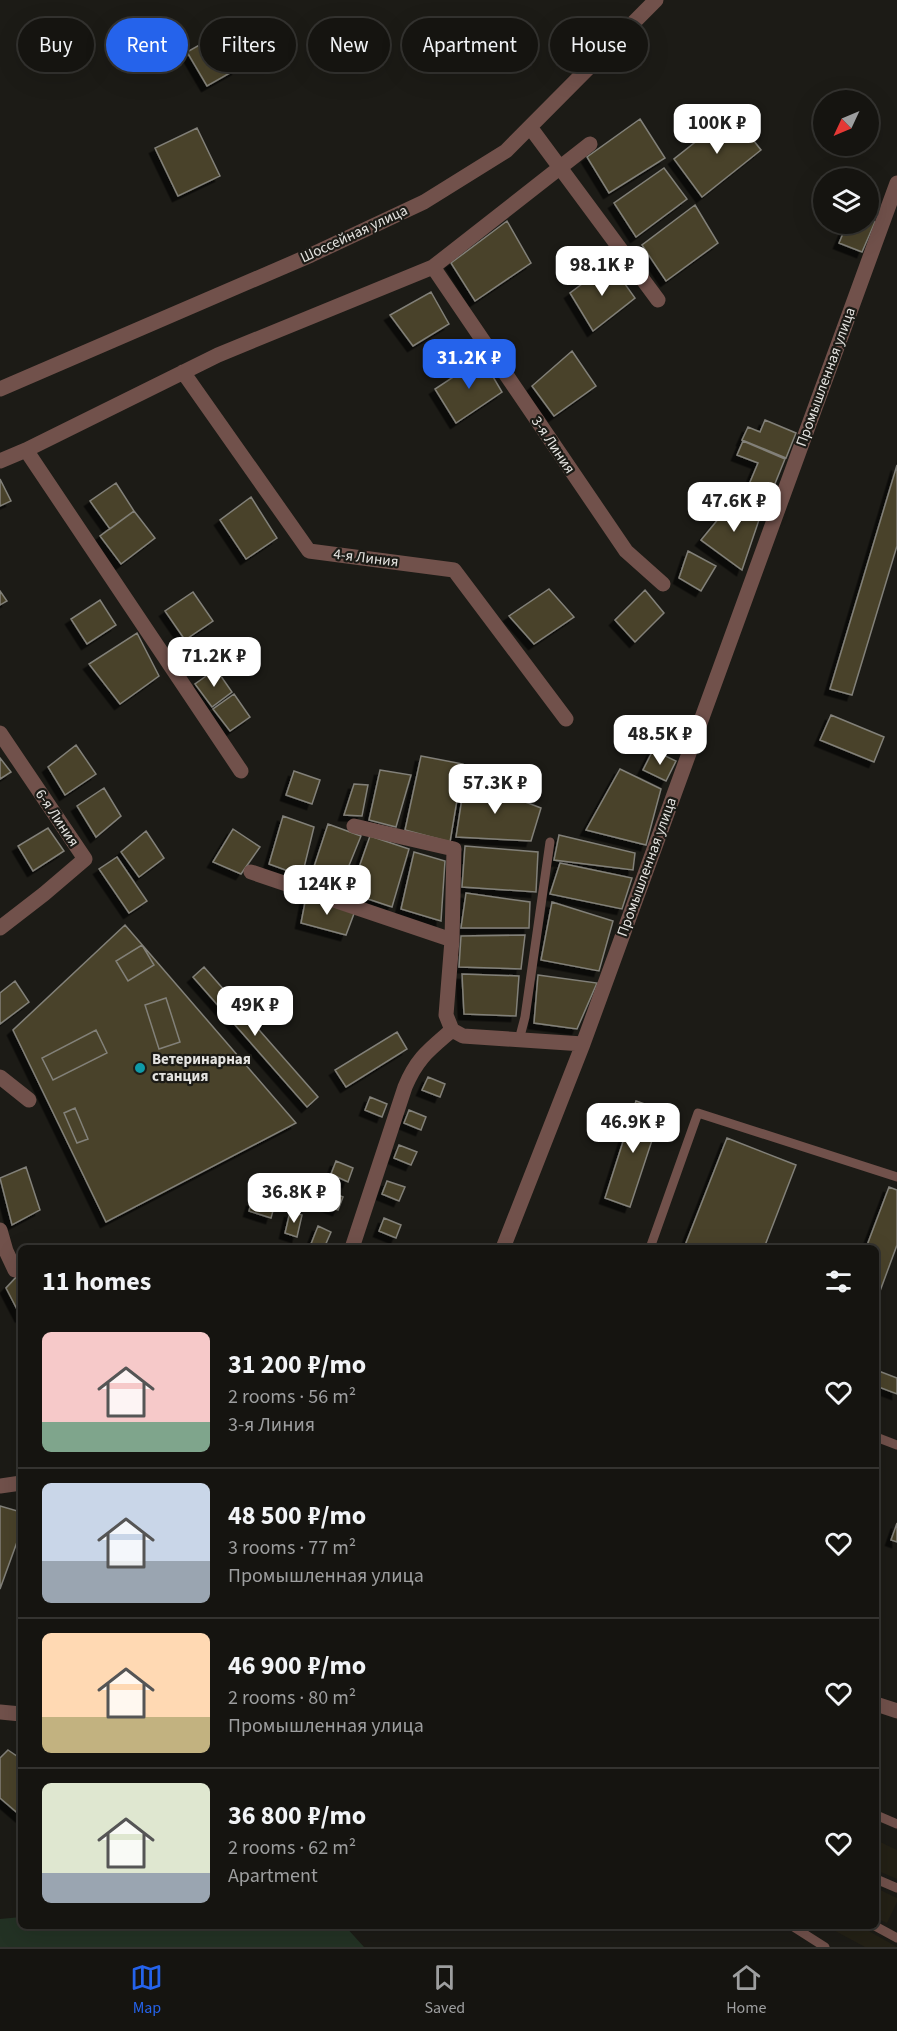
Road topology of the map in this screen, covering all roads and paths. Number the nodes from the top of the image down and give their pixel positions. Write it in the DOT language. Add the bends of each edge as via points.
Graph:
graph roads {
  1 [pos="656,0"];
  2 [pos="530,127"];
  3 [pos="590,144"];
  4 [pos="561,168"];
  5 [pos="897,183"];
  6 [pos="433,267"];
  7 [pos="658,300"];
  8 [pos="183,372"];
  9 [pos="0,389"];
  10 [pos="26,450"];
  11 [pos="0,461"];
  12 [pos="663,584"];
  13 [pos="566,719"];
  14 [pos="0,733"];
  15 [pos="242,771"];
  16 [pos="354,826"];
  17 [pos="550,842"];
  18 [pos="251,872"];
  19 [pos="0,928"];
  20 [pos="452,940"];
  21 [pos="452,1030"];
  22 [pos="519,1040"];
  23 [pos="583,1044"];
  24 [pos="0,1077"];
  25 [pos="29,1100"];
  26 [pos="897,1177"];
  27 [pos="0,1230"];
  28 [pos="353,1245"];
  29 [pos="504,1245"];
  30 [pos="651,1245"];
  31 [pos="15,1270"];
  32 [pos="879,1438"];
  33 [pos="897,1445"];
  34 [pos="18,1483"];
  35 [pos="0,1486"];
  36 [pos="879,1705"];
  37 [pos="897,1711"];
  38 [pos="0,1712"];
  39 [pos="18,1714"];
  40 [pos="879,1816"];
  41 [pos="897,1824"];
  42 [pos="879,1880"];
  43 [pos="897,1888"];
  44 [pos="879,1928"];
  45 [pos="797,1929"];
  46 [pos="897,1938"];
  47 [pos="825,1947"];
  1 -- 2 [label="street, Шоссейная улица"];
  2 -- 4 [label="street"];
  2 -- 9 [label="street, Шоссейная улица" via="506,151 424,202"];
  3 -- 4 [label="street"];
  4 -- 6 [label="street"];
  4 -- 7 [label="street"];
  5 -- 23 [label="street, Промышленная улица"];
  6 -- 8 [label="street"];
  6 -- 12 [label="street, 3-я Линия" via="626,551"];
  8 -- 10 [label="street"];
  8 -- 13 [label="street, 4-я Линия" via="309,551 454,570"];
  10 -- 11 [label="street"];
  10 -- 15 [label="street"];
  14 -- 19 [label="street, 6-я Линия" via="85,858"];
  16 -- 20 [label="street" via="454,849"];
  17 -- 22 [label="lane"];
  18 -- 20 [label="street"];
  20 -- 21 [label="street" via="446,1015"];
  21 -- 22 [label="street" via="463,1036"];
  21 -- 28 [label="street" via="413,1067"];
  22 -- 23 [label="street"];
  23 -- 29 [label="street, Промышленная улица"];
  24 -- 25 [label="street"];
  26 -- 30 [label="lane" via="698,1113"];
  27 -- 31 [label="street"];
  32 -- 33 [label="lane"];
  34 -- 35 [label="street"];
  36 -- 37 [label="street"];
  38 -- 39 [label="street"];
  40 -- 41 [label="lane"];
  42 -- 43 [label="lane"];
  44 -- 46 [label="lane"];
  45 -- 47 [label="lane"];
}
